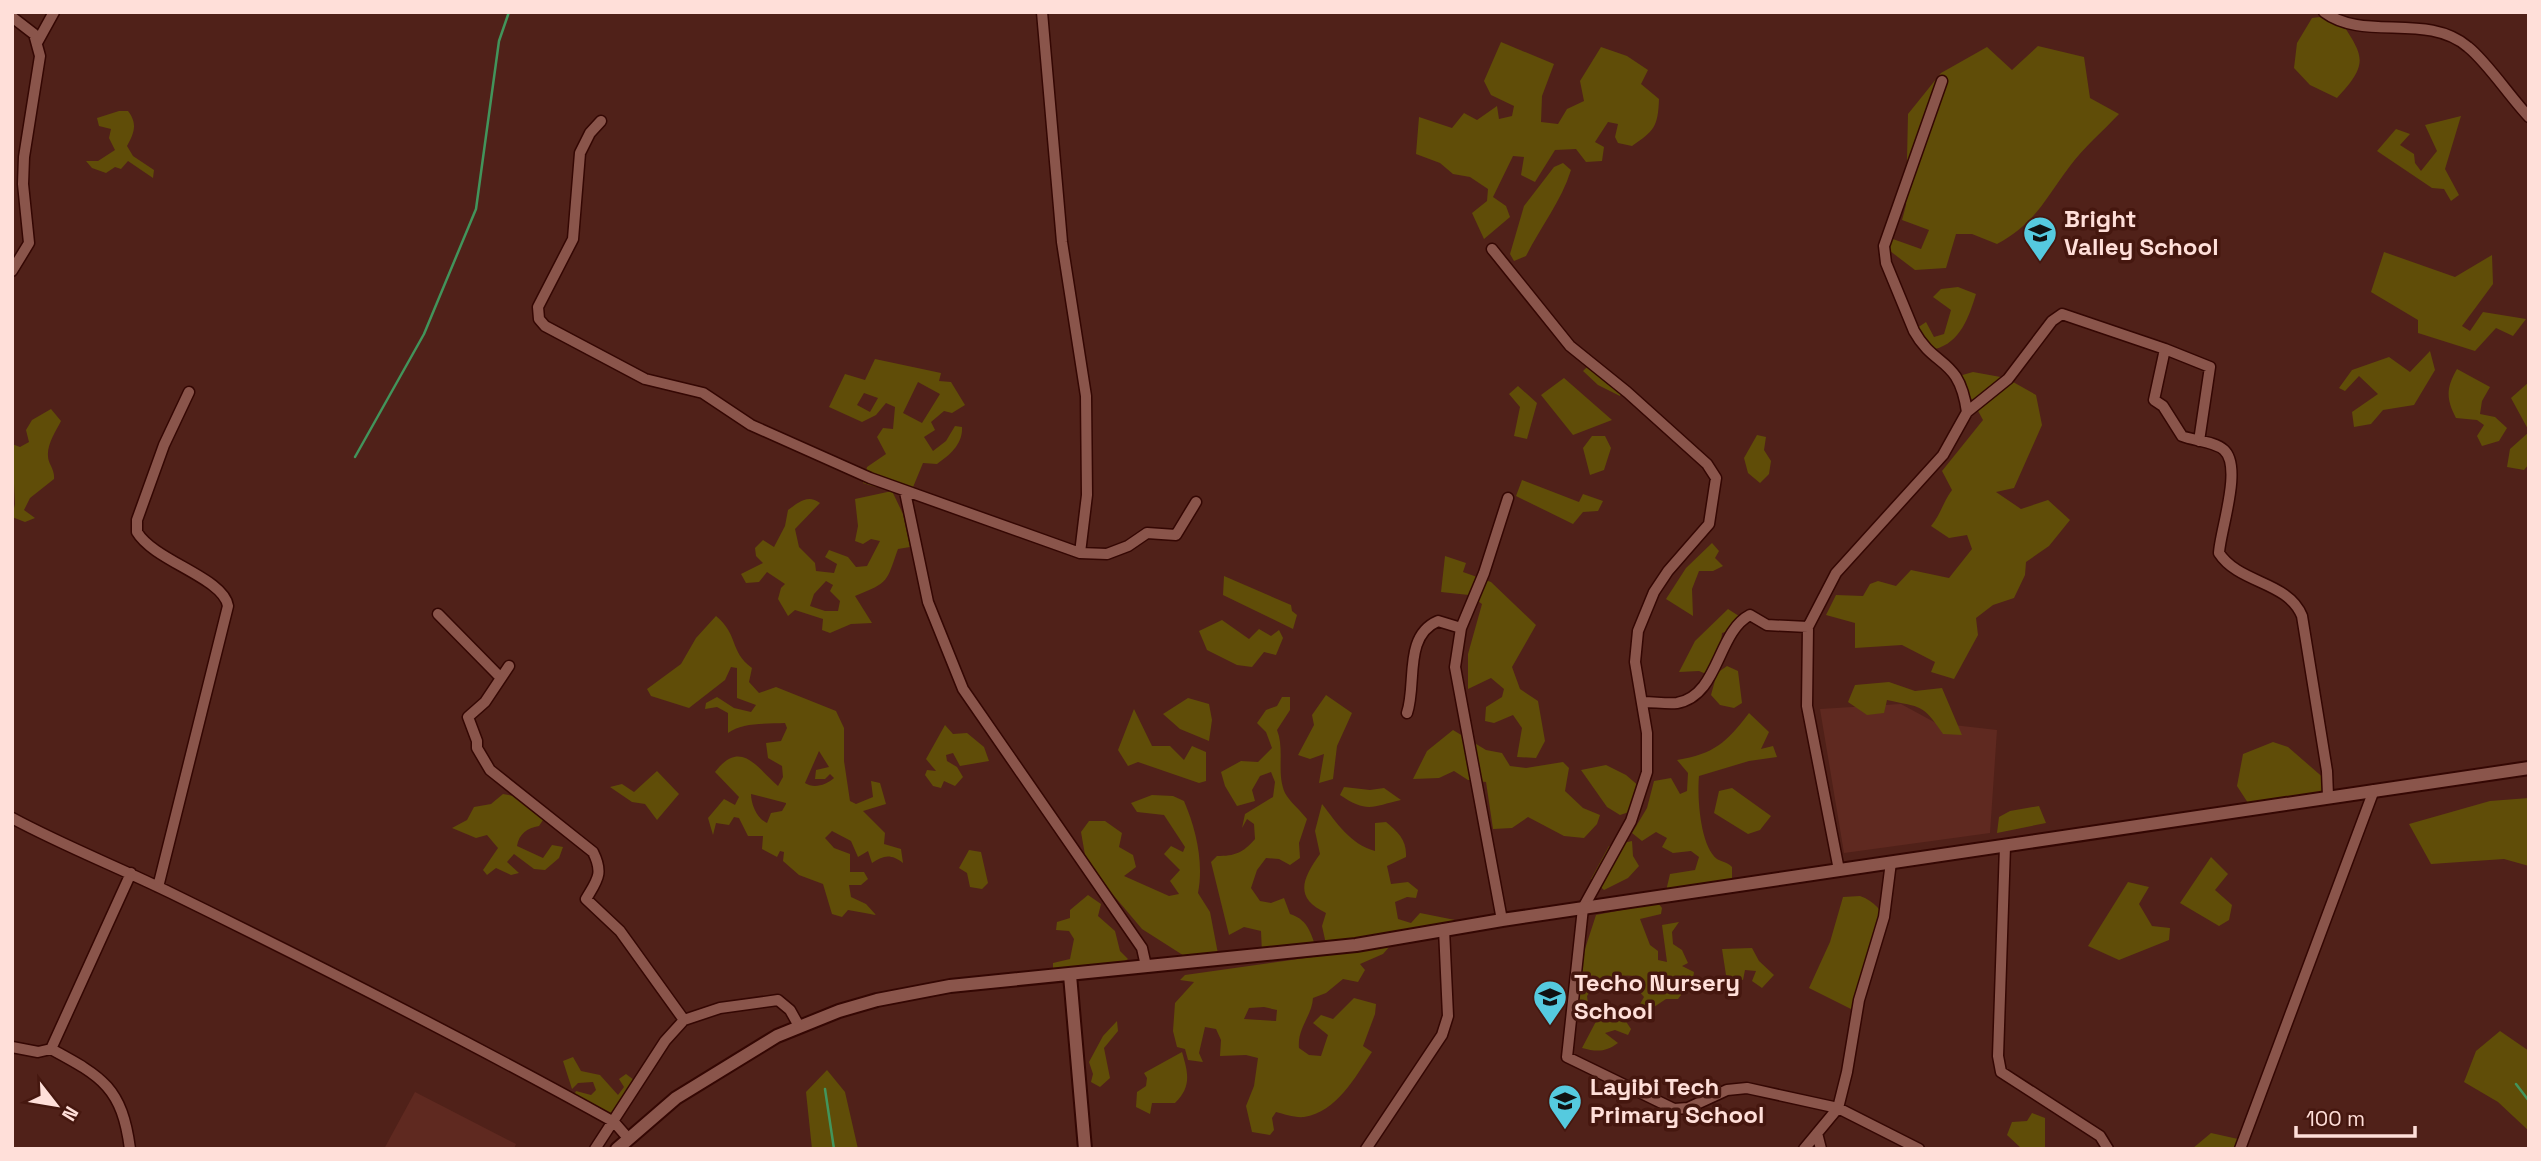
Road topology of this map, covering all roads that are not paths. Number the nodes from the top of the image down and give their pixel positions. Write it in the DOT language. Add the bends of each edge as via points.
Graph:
graph roads {
  1 [pos="54,12"];
  2 [pos="1042,12"];
  3 [pos="2324,12"];
  4 [pos="12,18"];
  5 [pos="38,41"];
  6 [pos="1942,81"];
  7 [pos="2529,117"];
  8 [pos="601,121"];
  9 [pos="1492,249"];
  10 [pos="12,271"];
  11 [pos="2165,349"];
  12 [pos="189,392"];
  13 [pos="1967,412"];
  14 [pos="2199,441"];
  15 [pos="905,492"];
  16 [pos="1508,498"];
  17 [pos="1196,502"];
  18 [pos="1080,553"];
  19 [pos="438,614"];
  20 [pos="1808,627"];
  21 [pos="1461,628"];
  22 [pos="509,666"];
  23 [pos="500,677"];
  24 [pos="1644,702"];
  25 [pos="1407,713"];
  26 [pos="2529,768"];
  27 [pos="2374,790"];
  28 [pos="2328,796"];
  29 [pos="12,818"];
  30 [pos="2005,846"];
  31 [pos="1891,862"];
  32 [pos="1839,870"];
  33 [pos="131,873"];
  34 [pos="158,887"];
  35 [pos="1583,908"];
  36 [pos="1502,920"];
  37 [pos="1444,929"];
  38 [pos="1146,966"];
  39 [pos="1070,975"];
  40 [pos="684,1020"];
  41 [pos="799,1026"];
  42 [pos="12,1047"];
  43 [pos="51,1049"];
  44 [pos="1838,1108"];
  45 [pos="614,1122"];
  46 [pos="1817,1133"];
  47 [pos="628,1138"];
  48 [pos="130,1149"];
  49 [pos="595,1149"];
  50 [pos="617,1149"];
  51 [pos="1085,1149"];
  52 [pos="1366,1149"];
  53 [pos="1804,1149"];
  54 [pos="1821,1149"];
  55 [pos="1919,1149"];
  56 [pos="2109,1149"];
  57 [pos="2240,1149"];
  1 -- 5 [label="street"];
  2 -- 18 [label="street" via="1062,242 1086,396 1087,495"];
  3 -- 7 [label="street" via="2344,24 2406,26 2468,46"];
  4 -- 5 [label="street"];
  5 -- 10 [label="street" via="38,72 23,170 29,243"];
  6 -- 13 [label="street" via="1884,246 1886,263 1919,341 1956,375"];
  8 -- 15 [label="street" via="580,153 573,239 538,307 541,322 645,380 703,393 751,425"];
  9 -- 24 [label="street" via="1570,346 1681,440 1716,478 1709,524 1668,571 1642,619 1635,662"];
  11 -- 13 [label="street" via="2062,314 2008,379"];
  11 -- 14 [label="street" via="2153,398 2182,436"];
  11 -- 14 [label="street" via="2210,367"];
  12 -- 34 [label="street" via="161,451 137,532 164,556 223,593 228,606"];
  13 -- 20 [label="street" via="1943,455 1836,573"];
  14 -- 28 [label="street" via="2222,448 2229,460 2221,557 2291,597 2302,615"];
  15 -- 18 [label="street"];
  15 -- 38 [label="street" via="928,602 963,689 1142,948"];
  16 -- 21 [label="street"];
  17 -- 18 [label="street" via="1176,535 1147,533 1107,554"];
  19 -- 23 [label="street"];
  20 -- 24 [label="street" via="1768,625 1750,615 1736,624 1696,693 1677,703"];
  20 -- 32 [label="street" via="1808,716"];
  21 -- 25 [label="street" via="1438,621 1422,633"];
  21 -- 36 [label="street" via="1457,688"];
  22 -- 23 [label="street"];
  23 -- 40 [label="street" via="485,702 468,718 481,757 496,775 593,852 600,878 586,899 620,931"];
  24 -- 35 [label="street" via="1648,752 1642,792"];
  26 -- 27 [label="street"];
  27 -- 28 [label="street"];
  27 -- 57 [label="street"];
  28 -- 30 [label="street"];
  29 -- 33 [label="street"];
  30 -- 31 [label="street"];
  30 -- 56 [label="street" via="2001,1072 2100,1136"];
  31 -- 32 [label="street"];
  31 -- 44 [label="street" via="1884,917 1859,1000"];
  32 -- 35 [label="street"];
  33 -- 34 [label="street"];
  33 -- 43 [label="street"];
  34 -- 45 [label="street" via="469,1041"];
  35 -- 36 [label="street"];
  35 -- 44 [label="street" via="1567,1057 1674,1109 1688,1108 1727,1090 1747,1088"];
  36 -- 37 [label="street"];
  37 -- 38 [label="street" via="1356,945"];
  37 -- 52 [label="street" via="1448,1016 1442,1035"];
  38 -- 39 [label="street"];
  39 -- 41 [label="street" via="936,988 877,1000"];
  39 -- 51 [label="street"];
  40 -- 41 [label="street" via="778,1000"];
  40 -- 45 [label="street" via="665,1041"];
  41 -- 47 [label="street" via="708,1077"];
  42 -- 43 [label="street" via="38,1052"];
  43 -- 48 [label="street" via="110,1088 125,1117"];
  44 -- 46 [label="street"];
  44 -- 55 [label="street"];
  45 -- 47 [label="street"];
  45 -- 49 [label="street"];
  46 -- 53 [label="street"];
  46 -- 54 [label="street"];
  47 -- 50 [label="street"];
}
